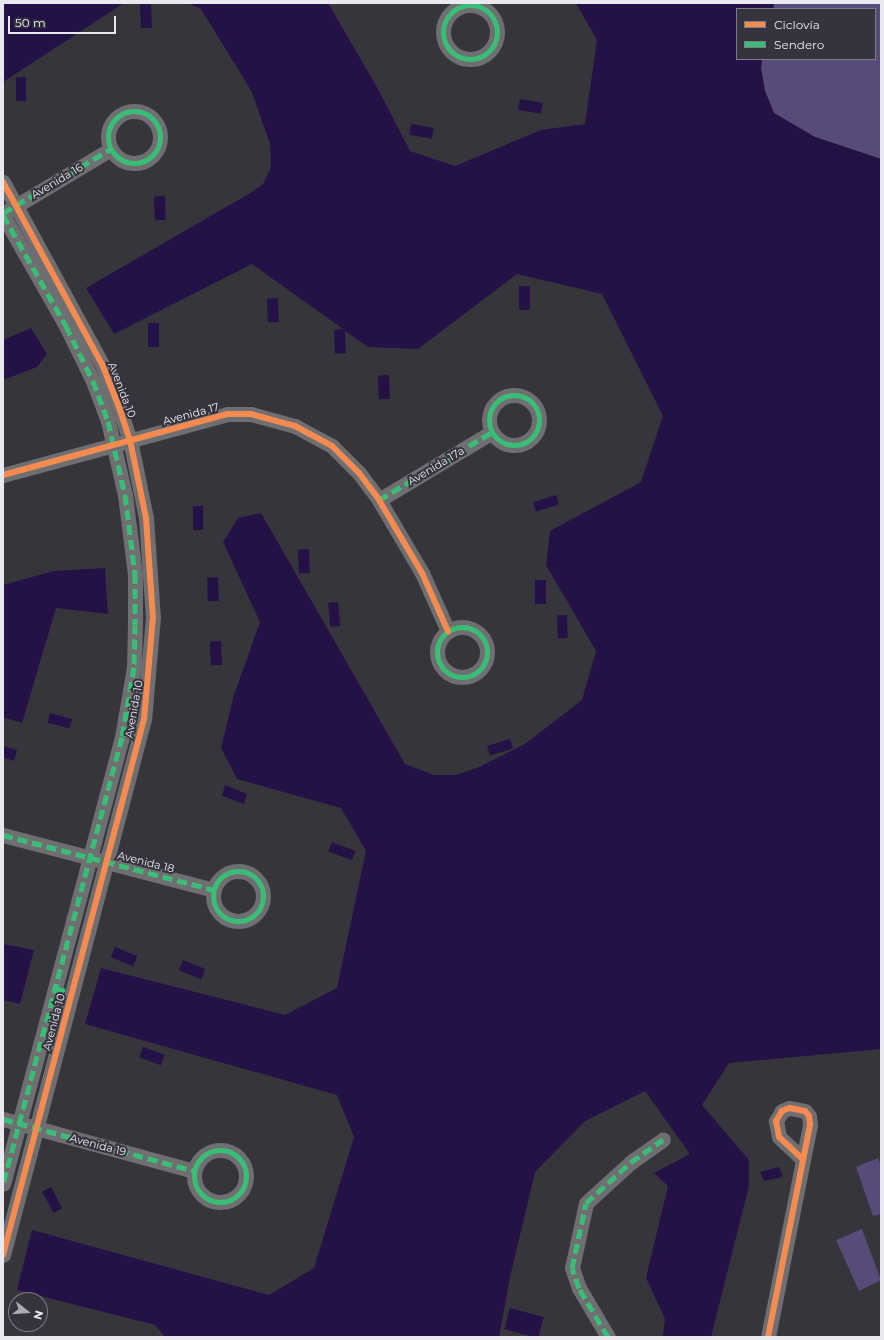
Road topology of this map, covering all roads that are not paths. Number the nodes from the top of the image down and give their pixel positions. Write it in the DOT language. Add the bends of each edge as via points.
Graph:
graph roads {
  1 [pos="111,149"];
  2 [pos="3,182"];
  3 [pos="16,206"];
  4 [pos="3,214"];
  5 [pos="72,323"];
  6 [pos="492,432"];
  7 [pos="130,440"];
  8 [pos="114,445"];
  9 [pos="3,475"];
  10 [pos="379,500"];
  11 [pos="151,573"];
  12 [pos="135,574"];
  13 [pos="448,631"];
  14 [pos="3,835"];
  15 [pos="91,858"];
  16 [pos="107,863"];
  17 [pos="214,890"];
  18 [pos="55,988"];
  19 [pos="72,993"];
  20 [pos="3,1119"];
  21 [pos="19,1123"];
  22 [pos="36,1128"];
  23 [pos="663,1140"];
  24 [pos="803,1159"];
  25 [pos="194,1171"];
  26 [pos="3,1183"];
  27 [pos="3,1255"];
  28 [pos="608,1337"];
  29 [pos="768,1337"];
  1 -- 3 [label="street, Avenida 16"];
  2 -- 3 [label="street, Avenida 10"];
  3 -- 4 [label="street, Avenida 16"];
  3 -- 5 [label="street, Avenida 10"];
  4 -- 5 [label="street, Avenida 10"];
  5 -- 7 [label="street, Avenida 10" via="102,364"];
  5 -- 8 [label="street, Avenida 10"];
  6 -- 10 [label="street, Avenida 17a"];
  7 -- 8 [label="street, Avenida 17"];
  7 -- 10 [label="street, Avenida 17" via="228,414 251,414 269,418 295,426 332,446 359,473"];
  7 -- 11 [label="street, Avenida 10" via="146,518"];
  8 -- 9 [label="street, Avenida 17"];
  8 -- 12 [label="street, Avenida 10" via="125,495"];
  10 -- 13 [label="street, Avenida 17" via="422,573"];
  11 -- 12 [label="street"];
  11 -- 16 [label="street, Avenida 10" via="154,617 144,719"];
  12 -- 15 [label="street, Avenida 10" via="134,667 122,737"];
  14 -- 15 [label="street, Avenida 18"];
  15 -- 16 [label="street, Avenida 18"];
  15 -- 18 [label="street, Avenida 10"];
  16 -- 17 [label="street, Avenida 18"];
  16 -- 19 [label="street, Avenida 10"];
  18 -- 19 [label="street"];
  18 -- 21 [label="street, Avenida 10"];
  19 -- 22 [label="street, Avenida 10"];
  20 -- 21 [label="street, Avenida 19"];
  21 -- 22 [label="street, Avenida 19"];
  21 -- 26 [label="street, Avenida 10"];
  22 -- 25 [label="street, Avenida 19"];
  22 -- 27 [label="street, Avenida 10"];
  23 -- 28 [label="street" via="631,1162 586,1203 572,1268 578,1288"];
  24 -- 29 [label="street"];
}
